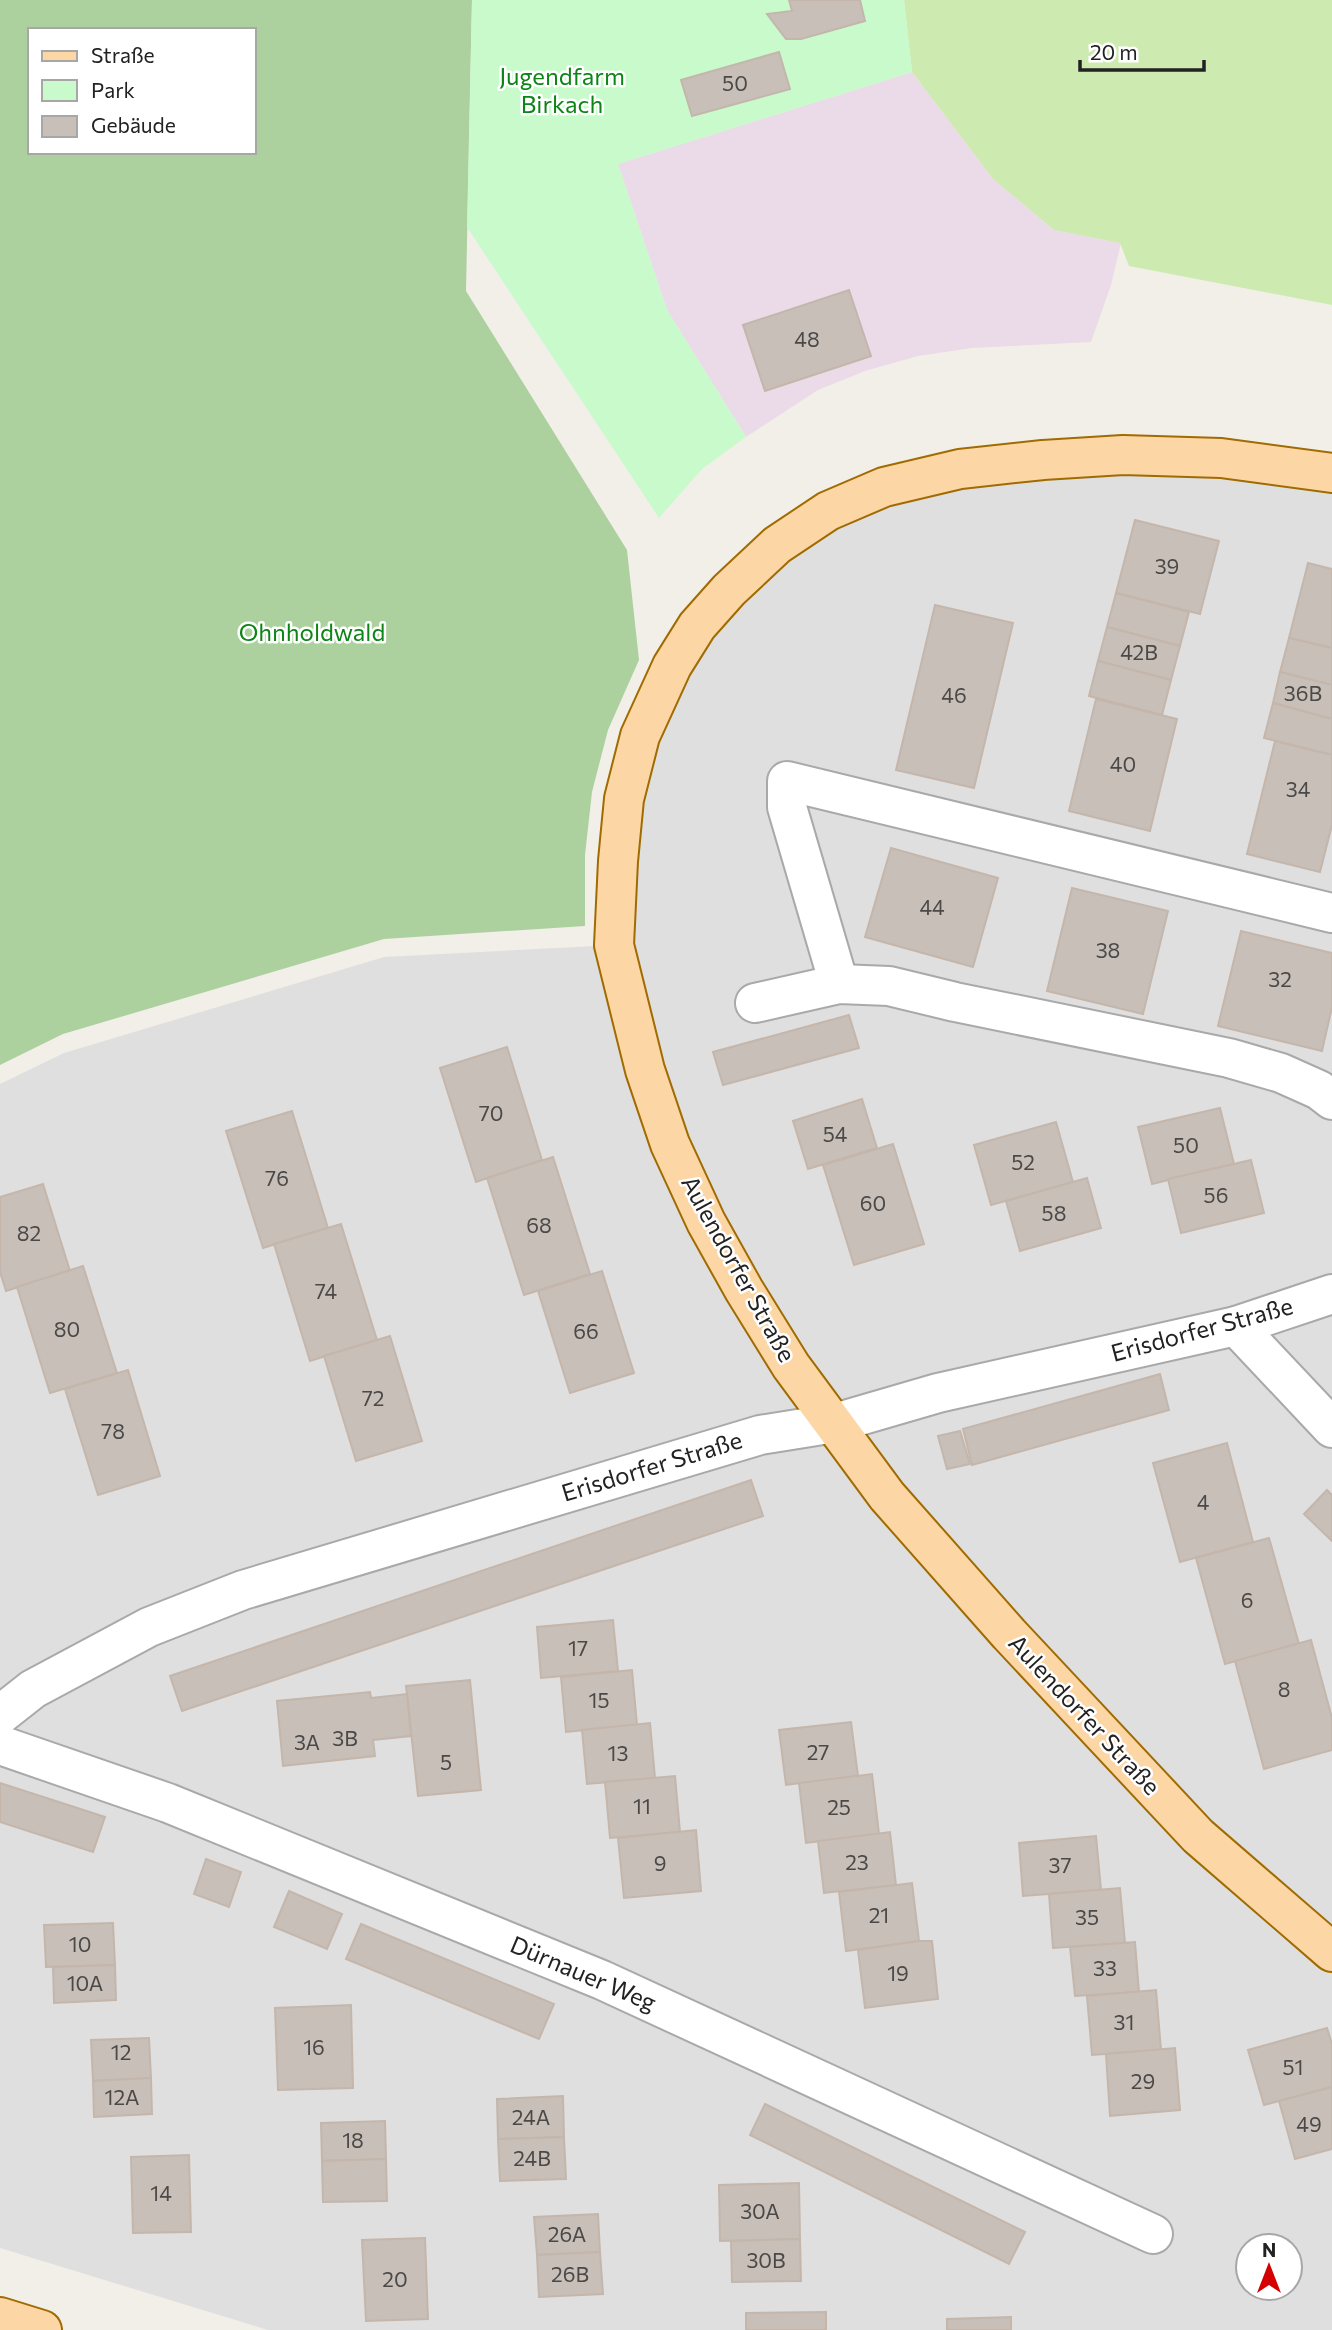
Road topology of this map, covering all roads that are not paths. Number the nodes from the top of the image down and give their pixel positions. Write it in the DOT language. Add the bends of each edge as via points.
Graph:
graph roads {
  1 [pos="1332,473"];
  2 [pos="1332,913"];
  3 [pos="839,984"];
  4 [pos="755,1003"];
  5 [pos="1332,1100"];
  6 [pos="1332,1294"];
  7 [pos="1236,1326"];
  8 [pos="835,1423"];
  9 [pos="1332,1428"];
  10 [pos="0,1715"];
  11 [pos="0,1745"];
  12 [pos="1332,1952"];
  13 [pos="1153,2234"];
  14 [pos="0,2317"];
  15 [pos="42,2330"];
  1 -- 8 [label="main road, Aulendorfer Straße" via="1221,458 1123,455 960,470 884,487 828,511 777,545 697,626 672,666 640,737 624,799 614,945 645,1070 670,1144 706,1222 792,1366"];
  2 -- 3 [label="street" via="787,781 787,807"];
  3 -- 4 [label="street"];
  3 -- 5 [label="street" via="889,986 1229,1058 1281,1073"];
  6 -- 7 [label="street, Erisdorfer Straße"];
  7 -- 8 [label="street, Erisdorfer Straße" via="939,1393"];
  7 -- 9 [label="street"];
  8 -- 10 [label="street, Erisdorfer Straße" via="760,1436 243,1590 149,1627 33,1689"];
  8 -- 12 [label="main road, Aulendorfer Straße" via="896,1506 1198,1836"];
  11 -- 13 [label="street, Dürnauer Weg" via="168,1802 602,1980"];
  14 -- 15 [label="main road"];
}
